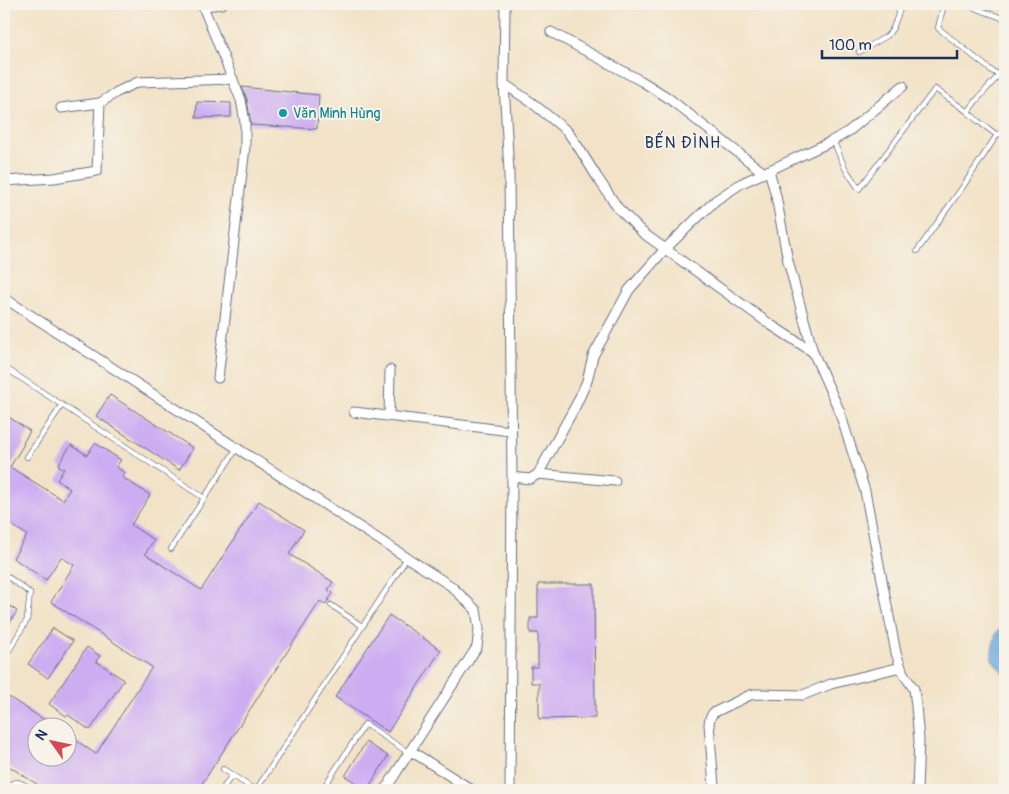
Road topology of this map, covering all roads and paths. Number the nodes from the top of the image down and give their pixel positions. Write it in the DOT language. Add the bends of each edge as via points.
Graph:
graph roads {
  1 [pos="222,4"];
  2 [pos="505,4"];
  3 [pos="902,4"];
  4 [pos="944,4"];
  5 [pos="964,4"];
  6 [pos="202,5"];
  7 [pos="1005,19"];
  8 [pos="552,32"];
  9 [pos="859,52"];
  10 [pos="1005,61"];
  11 [pos="999,75"];
  12 [pos="1005,78"];
  13 [pos="233,79"];
  14 [pos="504,84"];
  15 [pos="903,86"];
  16 [pos="100,103"];
  17 [pos="61,108"];
  18 [pos="968,112"];
  19 [pos="1005,131"];
  20 [pos="997,135"];
  21 [pos="833,140"];
  22 [pos="767,171"];
  23 [pos="4,181"];
  24 [pos="666,249"];
  25 [pos="917,251"];
  26 [pos="4,298"];
  27 [pos="813,352"];
  28 [pos="4,367"];
  29 [pos="390,370"];
  30 [pos="218,378"];
  31 [pos="62,405"];
  32 [pos="354,412"];
  33 [pos="389,416"];
  34 [pos="511,431"];
  35 [pos="237,448"];
  36 [pos="27,457"];
  37 [pos="538,474"];
  38 [pos="512,477"];
  39 [pos="615,481"];
  40 [pos="204,498"];
  41 [pos="171,549"];
  42 [pos="406,558"];
  43 [pos="4,574"];
  44 [pos="331,605"];
  45 [pos="362,626"];
  46 [pos="4,659"];
  47 [pos="901,667"];
  48 [pos="410,752"];
  49 [pos="223,769"];
  50 [pos="232,775"];
  51 [pos="714,786"];
  52 [pos="6,790"];
  53 [pos="33,790"];
  54 [pos="222,790"];
  55 [pos="255,790"];
  56 [pos="322,790"];
  57 [pos="385,790"];
  58 [pos="472,790"];
  59 [pos="510,790"];
  60 [pos="917,790"];
  1 -- 6 [label="street"];
  2 -- 14 [label="street"];
  3 -- 9 [label="lane" via="887,36"];
  4 -- 11 [label="lane" via="938,28"];
  5 -- 7 [label="lane"];
  6 -- 13 [label="street"];
  8 -- 22 [label="street" via="667,97"];
  10 -- 11 [label="lane"];
  11 -- 12 [label="lane"];
  11 -- 18 [label="lane"];
  13 -- 16 [label="street" via="138,82"];
  13 -- 30 [label="street" via="244,114 245,147"];
  14 -- 24 [label="street" via="567,131 618,208 643,233"];
  14 -- 34 [label="street" via="509,172"];
  15 -- 21 [label="street" via="849,131"];
  16 -- 17 [label="street"];
  16 -- 23 [label="street" via="97,171"];
  18 -- 20 [label="lane"];
  18 -- 21 [label="lane" via="935,89 859,189 845,168"];
  19 -- 20 [label="lane"];
  20 -- 25 [label="lane"];
  21 -- 22 [label="street"];
  22 -- 24 [label="street" via="716,200"];
  22 -- 27 [label="street" via="776,196 788,261"];
  24 -- 27 [label="street"];
  24 -- 37 [label="street" via="629,290 594,356 576,405"];
  26 -- 35 [label="street"];
  27 -- 47 [label="street" via="839,410 865,491"];
  28 -- 31 [label="lane"];
  29 -- 33 [label="street"];
  31 -- 36 [label="lane"];
  31 -- 40 [label="lane"];
  32 -- 33 [label="street"];
  33 -- 34 [label="street"];
  34 -- 38 [label="street"];
  35 -- 40 [label="lane"];
  35 -- 42 [label="street"];
  37 -- 38 [label="street" via="530,479"];
  37 -- 39 [label="street"];
  38 -- 59 [label="street"];
  40 -- 41 [label="lane"];
  42 -- 45 [label="lane"];
  42 -- 48 [label="street" via="451,586 476,610 479,630 477,647"];
  43 -- 46 [label="lane" via="30,593 27,620"];
  44 -- 45 [label="lane"];
  45 -- 55 [label="lane"];
  47 -- 51 [label="street" via="831,684 803,695 750,695 713,713 710,724"];
  47 -- 60 [label="street" via="914,689 919,740"];
  48 -- 56 [label="lane" via="365,724"];
  48 -- 57 [label="street"];
  48 -- 58 [label="street"];
  49 -- 50 [label="lane"];
  50 -- 54 [label="lane"];
  50 -- 55 [label="lane"];
  52 -- 53 [label="lane" via="16,782"];
}
